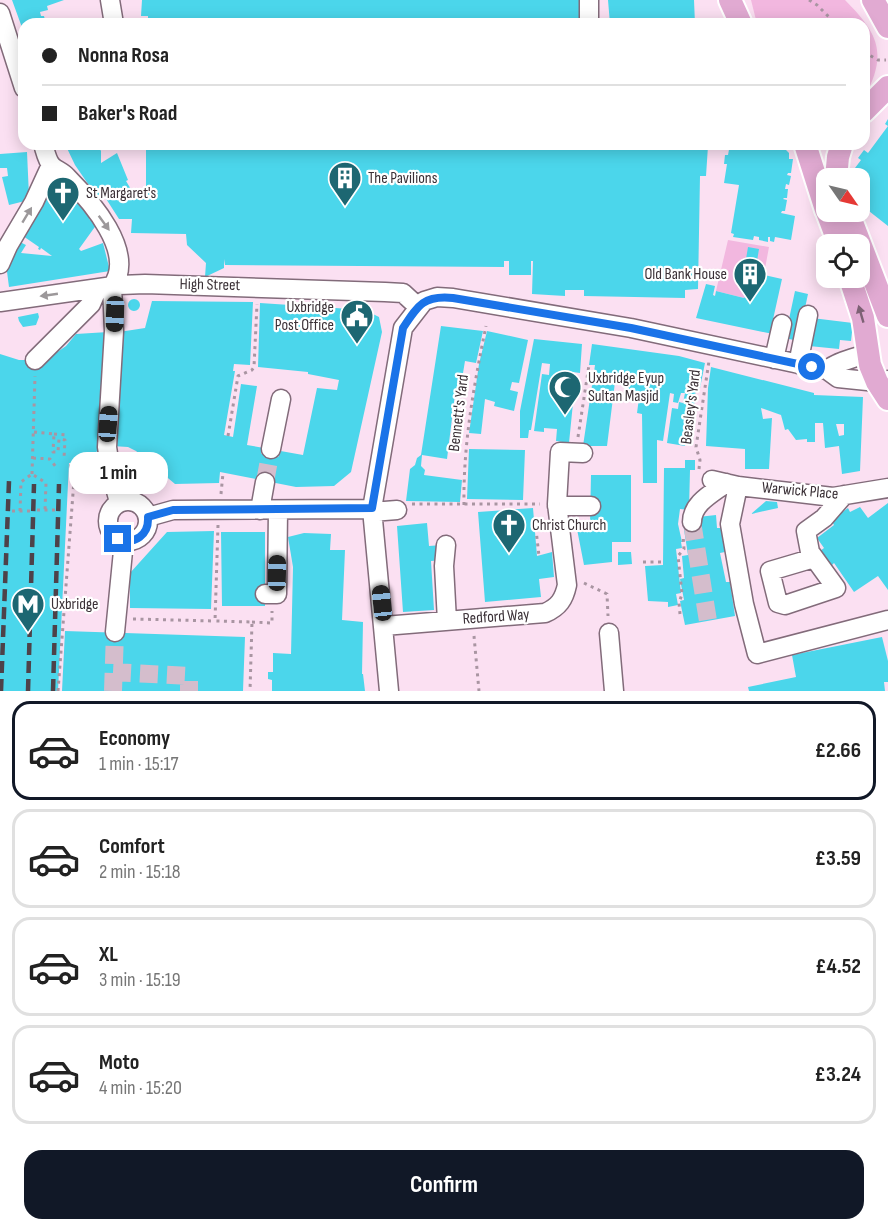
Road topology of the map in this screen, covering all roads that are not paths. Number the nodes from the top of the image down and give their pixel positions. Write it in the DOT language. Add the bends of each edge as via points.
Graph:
graph roads {
  1 [pos="110,0"];
  2 [pos="589,0"];
  3 [pos="730,0"];
  4 [pos="740,0"];
  5 [pos="880,5"];
  6 [pos="0,13"];
  7 [pos="113,18"];
  8 [pos="589,18"];
  9 [pos="738,18"];
  10 [pos="741,18"];
  11 [pos="888,27"];
  12 [pos="18,69"];
  13 [pos="888,88"];
  14 [pos="870,104"];
  15 [pos="45,150"];
  16 [pos="807,150"];
  17 [pos="840,150"];
  18 [pos="51,165"];
  19 [pos="837,168"];
  20 [pos="816,177"];
  21 [pos="852,222"];
  22 [pos="0,264"];
  23 [pos="105,287"];
  24 [pos="853,288"];
  25 [pos="0,302"];
  26 [pos="417,305"];
  27 [pos="808,315"];
  28 [pos="888,316"];
  29 [pos="782,324"];
  30 [pos="869,352"];
  31 [pos="774,359"];
  32 [pos="35,360"];
  33 [pos="798,364"];
  34 [pos="827,370"];
  35 [pos="884,387"];
  36 [pos="281,399"];
  37 [pos="271,449"];
  38 [pos="573,453"];
  39 [pos="719,481"];
  40 [pos="265,482"];
  41 [pos="888,488"];
  42 [pos="844,495"];
  43 [pos="119,502"];
  44 [pos="557,505"];
  45 [pos="591,506"];
  46 [pos="401,507"];
  47 [pos="260,510"];
  48 [pos="278,510"];
  49 [pos="372,510"];
  50 [pos="148,517"];
  51 [pos="687,524"];
  52 [pos="124,541"];
  53 [pos="446,545"];
  54 [pos="814,558"];
  55 [pos="269,594"];
  56 [pos="888,620"];
  57 [pos="447,621"];
  58 [pos="115,625"];
  59 [pos="384,626"];
  60 [pos="609,633"];
  61 [pos="389,691"];
  62 [pos="614,691"];
  1 -- 7 [label="street"];
  2 -- 8 [label="street"];
  3 -- 9 [label="main road"];
  4 -- 10 [label="main road"];
  5 -- 11 [label="main road"];
  6 -- 12 [label="street"];
  13 -- 14 [label="main road"];
  15 -- 18 [label="street"];
  16 -- 20 [label="main road"];
  17 -- 19 [label="main road"];
  22 -- 18 [label="street, one-way"];
  18 -- 23 [label="street, one-way" via="84,196 110,232 120,268"];
  21 -- 28 [label="main road"];
  23 -- 25 [label="street, High Street, one-way"];
  23 -- 26 [label="street, High Street" via="145,284 386,292 403,293"];
  23 -- 32 [label="street"];
  23 -- 43 [label="street" via="114,331 107,447"];
  30 -- 24 [label="main road, one-way"];
  26 -- 31 [label="street" via="432,298 453,298 631,328"];
  26 -- 49 [label="street" via="403,328"];
  27 -- 33 [label="street"];
  29 -- 31 [label="street"];
  30 -- 34 [label="street" via="835,363"];
  30 -- 35 [label="main road" via="870,365"];
  31 -- 33 [label="street"];
  33 -- 34 [label="street"];
  34 -- 35 [label="street" via="838,378"];
  36 -- 37 [label="street"];
  38 -- 44 [label="street, Redford Way"];
  39 -- 42 [label="street, Warwick Place" via="784,485 833,497"];
  39 -- 51 [label="street"];
  39 -- 56 [label="street" via="757,654"];
  40 -- 47 [label="street"];
  41 -- 42 [label="street, Warwick Place"];
  42 -- 54 [label="street" via="806,531"];
  43 -- 50 [label="street" via="141,504"];
  43 -- 52 [label="street" via="108,520 110,531"];
  44 -- 45 [label="street"];
  44 -- 57 [label="street, Redford Way" via="567,577 565,595 553,610 473,614"];
  46 -- 49 [label="street"];
  47 -- 48 [label="street"];
  47 -- 50 [label="street" via="173,510"];
  48 -- 49 [label="street"];
  48 -- 55 [label="street" via="277,594"];
  49 -- 59 [label="street"];
  50 -- 52 [label="street" via="141,537"];
  52 -- 58 [label="street"];
  53 -- 57 [label="street"];
  57 -- 59 [label="street, Redford Way"];
  59 -- 61 [label="street"];
  60 -- 62 [label="street"];
}
